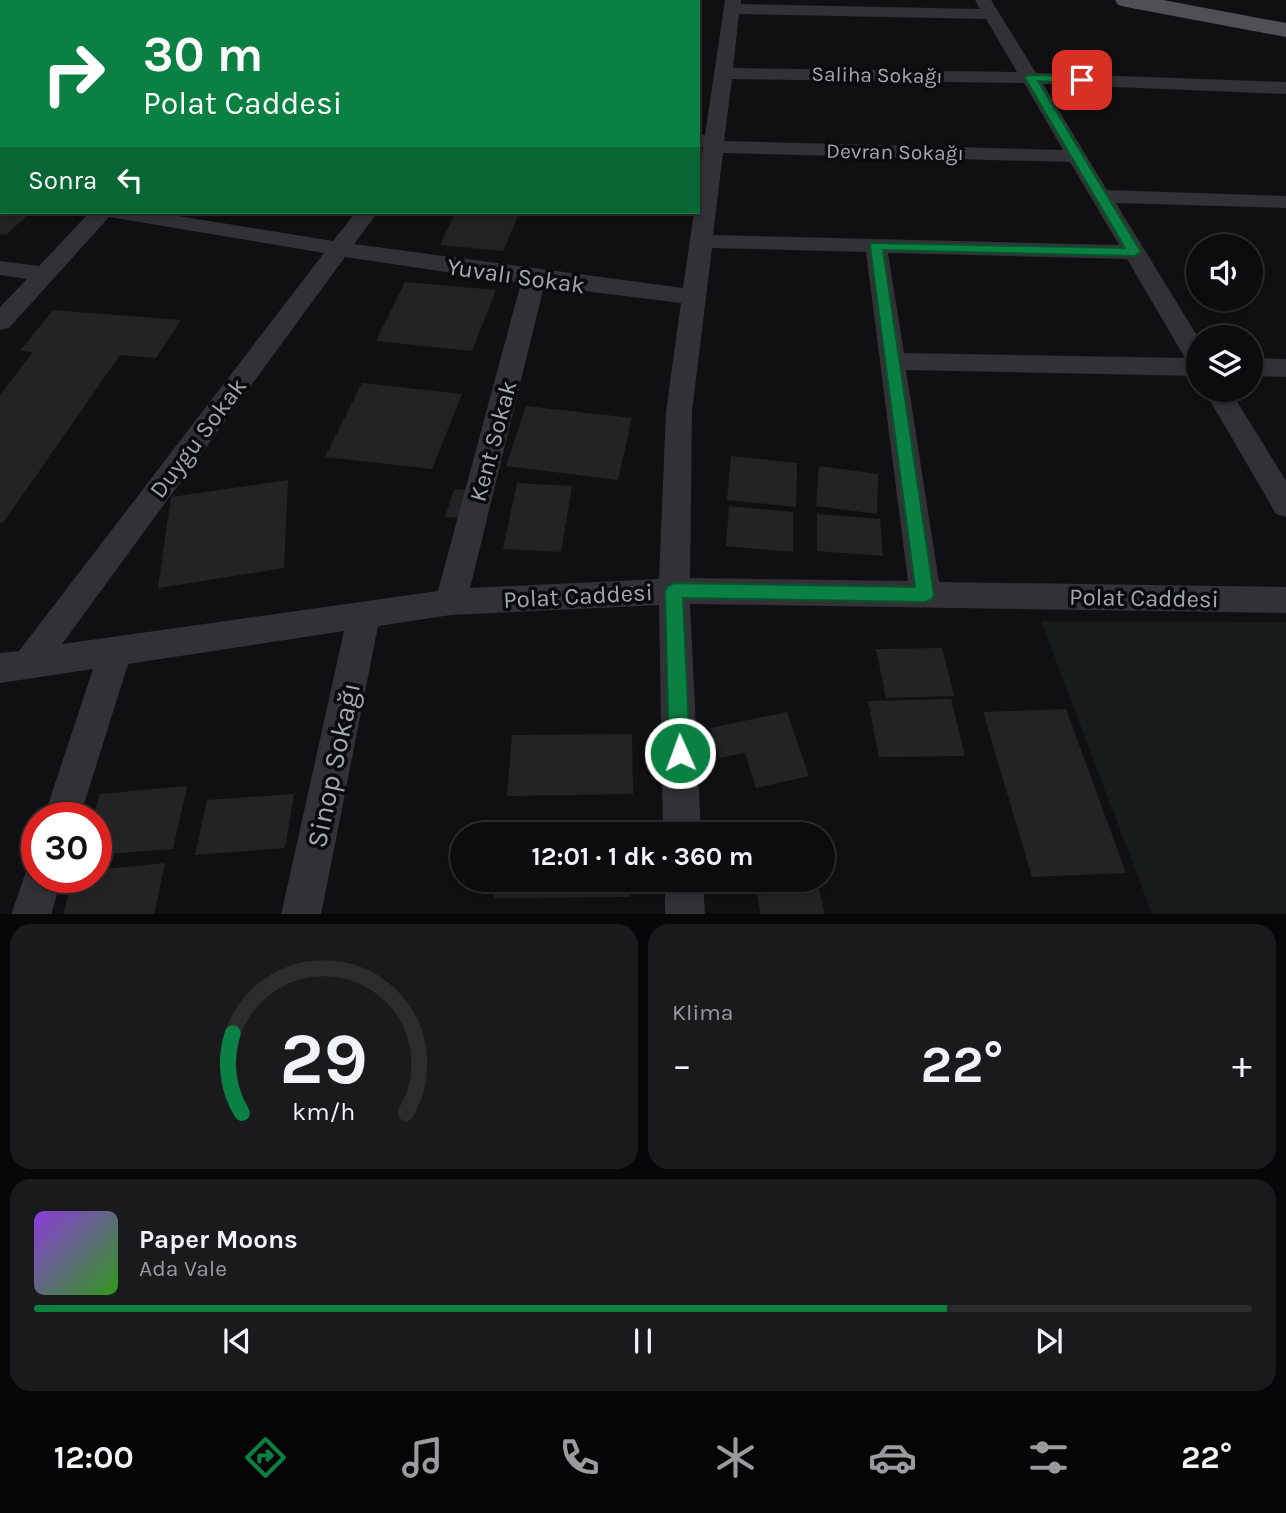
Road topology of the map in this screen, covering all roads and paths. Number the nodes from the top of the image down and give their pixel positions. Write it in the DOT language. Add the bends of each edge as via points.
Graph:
graph roads {
  1 [pos="1193,0"];
  2 [pos="1136,1"];
  3 [pos="732,5"];
  4 [pos="988,7"];
  5 [pos="1286,17"];
  6 [pos="1286,30"];
  7 [pos="723,73"];
  8 [pos="1030,78"];
  9 [pos="1286,88"];
  10 [pos="709,143"];
  11 [pos="1077,156"];
  12 [pos="1101,196"];
  13 [pos="1286,202"];
  14 [pos="100,214"];
  15 [pos="127,214"];
  16 [pos="366,214"];
  17 [pos="701,241"];
  18 [pos="876,246"];
  19 [pos="339,251"];
  20 [pos="1134,252"];
  21 [pos="0,268"];
  22 [pos="45,274"];
  23 [pos="534,280"];
  24 [pos="693,297"];
  25 [pos="0,322"];
  26 [pos="1186,338"];
  27 [pos="892,361"];
  28 [pos="1186,367"];
  29 [pos="1263,368"];
  30 [pos="1286,368"];
  31 [pos="1224,402"];
  32 [pos="1286,506"];
  33 [pos="674,591"];
  34 [pos="925,595"];
  35 [pos="1286,600"];
  36 [pos="451,602"];
  37 [pos="365,615"];
  38 [pos="115,652"];
  39 [pos="14,666"];
  40 [pos="67,802"];
  41 [pos="682,822"];
  42 [pos="684,892"];
  43 [pos="38,893"];
  44 [pos="31,914"];
  45 [pos="301,914"];
  46 [pos="685,914"];
  1 -- 5 [label="main road"];
  2 -- 6 [label="main road"];
  3 -- 4 [label="street"];
  3 -- 7 [label="street"];
  4 -- 8 [label="street"];
  7 -- 8 [label="street, Saliha Sokağı"];
  7 -- 10 [label="street"];
  8 -- 9 [label="street, Saliha Sokağı"];
  8 -- 11 [label="street"];
  10 -- 11 [label="street, Devran Sokağı"];
  10 -- 17 [label="street"];
  11 -- 12 [label="street"];
  12 -- 13 [label="street"];
  12 -- 20 [label="street"];
  14 -- 22 [label="street"];
  15 -- 19 [label="street, Yuvalı Sokak"];
  16 -- 19 [label="street, Duygu Sokak"];
  17 -- 18 [label="street"];
  17 -- 24 [label="street"];
  18 -- 20 [label="street"];
  18 -- 27 [label="street"];
  19 -- 23 [label="street, Yuvalı Sokak"];
  19 -- 39 [label="street, Duygu Sokak"];
  20 -- 26 [label="street"];
  21 -- 22 [label="street"];
  22 -- 25 [label="street"];
  23 -- 24 [label="street, Yuvalı Sokak"];
  23 -- 36 [label="street, Kent Sokak"];
  24 -- 33 [label="street" via="678,412"];
  27 -- 28 [label="street"];
  27 -- 34 [label="street"];
  29 -- 30 [label="street"];
  31 -- 32 [label="street"];
  33 -- 34 [label="street, Polat Caddesi"];
  33 -- 36 [label="street, Polat Caddesi"];
  33 -- 41 [label="street"];
  34 -- 35 [label="street, Polat Caddesi"];
  36 -- 37 [label="street, Polat Caddesi"];
  37 -- 38 [label="street, Polat Caddesi"];
  37 -- 45 [label="street, Sinop Sokağı"];
  38 -- 39 [label="street, Polat Caddesi"];
  38 -- 40 [label="street"];
  42 -- 46 [label="street"];
  43 -- 44 [label="street"];
}
